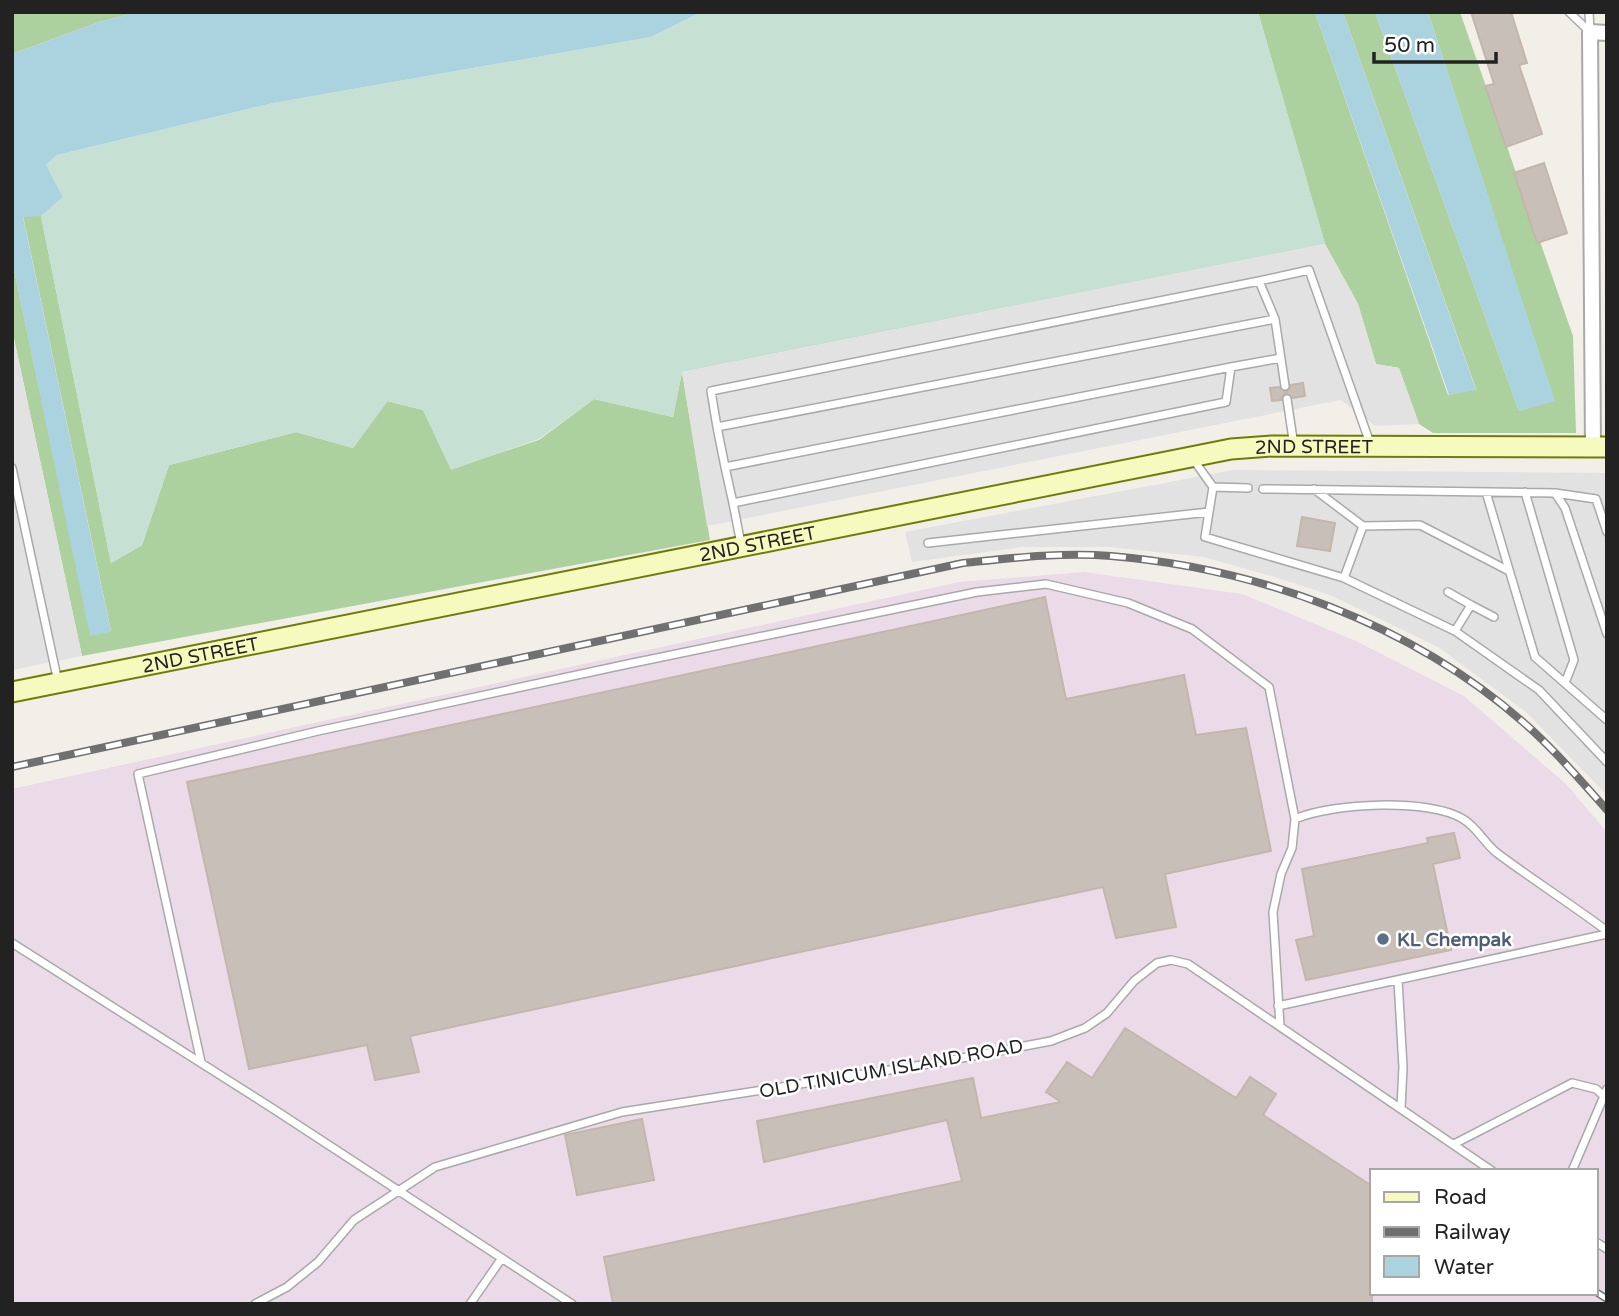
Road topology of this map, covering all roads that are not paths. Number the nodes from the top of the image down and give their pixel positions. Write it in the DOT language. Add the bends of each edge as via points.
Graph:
graph roads {
  1 [pos="1569,12"];
  2 [pos="1589,12"];
  3 [pos="1590,32"];
  4 [pos="1607,33"];
  5 [pos="1259,281"];
  6 [pos="1275,319"];
  7 [pos="1281,358"];
  8 [pos="1231,367"];
  9 [pos="1285,386"];
  10 [pos="1287,399"];
  11 [pos="717,428"];
  12 [pos="1294,446"];
  13 [pos="1371,446"];
  14 [pos="1600,447"];
  15 [pos="1191,456"];
  16 [pos="725,467"];
  17 [pos="12,468"];
  18 [pos="1213,487"];
  19 [pos="1248,488"];
  20 [pos="1263,489"];
  21 [pos="1313,489"];
  22 [pos="1486,492"];
  23 [pos="1525,492"];
  24 [pos="1555,493"];
  25 [pos="733,503"];
  26 [pos="1209,512"];
  27 [pos="1363,526"];
  28 [pos="1607,532"];
  29 [pos="928,543"];
  30 [pos="742,546"];
  31 [pos="1509,571"];
  32 [pos="1344,578"];
  33 [pos="1448,592"];
  34 [pos="1471,605"];
  35 [pos="1494,617"];
  36 [pos="1455,631"];
  37 [pos="1607,634"];
  38 [pos="58,682"];
  39 [pos="1565,683"];
  40 [pos="12,692"];
  41 [pos="1607,720"];
  42 [pos="1607,762"];
  43 [pos="1295,819"];
  44 [pos="1607,933"];
  45 [pos="12,943"];
  46 [pos="1398,980"];
  47 [pos="1278,1006"];
  48 [pos="1280,1026"];
  49 [pos="201,1062"];
  50 [pos="1605,1092"];
  51 [pos="1401,1108"];
  52 [pos="1454,1144"];
  53 [pos="1489,1169"];
  54 [pos="1573,1169"];
  55 [pos="398,1190"];
  56 [pos="502,1258"];
  57 [pos="266,1299"];
  58 [pos="255,1304"];
  59 [pos="277,1304"];
  60 [pos="470,1304"];
  61 [pos="572,1304"];
  1 -- 3 [label="lane"];
  2 -- 3 [label="lane"];
  3 -- 4 [label="street"];
  3 -- 14 [label="street"];
  5 -- 6 [label="lane"];
  5 -- 11 [label="lane" via="711,391"];
  5 -- 13 [label="lane" via="1309,270"];
  6 -- 7 [label="lane"];
  6 -- 11 [label="lane"];
  7 -- 8 [label="lane"];
  7 -- 9 [label="lane"];
  8 -- 16 [label="lane"];
  8 -- 25 [label="lane" via="1226,402"];
  10 -- 12 [label="lane"];
  11 -- 16 [label="lane"];
  12 -- 13 [label="street, 2ND STREET"];
  12 -- 15 [label="street, 2ND STREET"];
  13 -- 14 [label="street, 2ND STREET"];
  15 -- 18 [label="lane"];
  15 -- 30 [label="street, 2ND STREET"];
  16 -- 25 [label="lane"];
  17 -- 38 [label="lane"];
  18 -- 19 [label="lane"];
  18 -- 26 [label="lane"];
  20 -- 21 [label="lane"];
  21 -- 22 [label="lane"];
  21 -- 27 [label="lane"];
  22 -- 23 [label="lane"];
  22 -- 31 [label="lane"];
  23 -- 24 [label="lane"];
  23 -- 39 [label="lane" via="1574,660"];
  24 -- 28 [label="lane" via="1596,499"];
  24 -- 37 [label="lane" via="1565,508"];
  25 -- 30 [label="lane"];
  26 -- 29 [label="lane"];
  26 -- 32 [label="lane" via="1205,537"];
  27 -- 31 [label="lane" via="1420,525"];
  27 -- 32 [label="lane"];
  30 -- 38 [label="street, 2ND STREET"];
  31 -- 39 [label="lane" via="1535,657"];
  32 -- 36 [label="lane"];
  33 -- 34 [label="lane"];
  34 -- 35 [label="lane"];
  34 -- 36 [label="lane"];
  36 -- 42 [label="lane" via="1539,690"];
  38 -- 40 [label="street, 2ND STREET"];
  39 -- 41 [label="lane"];
  43 -- 44 [label="lane" via="1310,813 1400,803 1461,817 1495,852"];
  43 -- 47 [label="lane" via="1292,848 1273,912"];
  43 -- 49 [label="lane" via="1269,687 1192,629 1128,604 1046,584 977,592 318,731 138,775"];
  44 -- 46 [label="lane"];
  45 -- 49 [label="lane"];
  46 -- 47 [label="lane"];
  46 -- 51 [label="lane"];
  47 -- 48 [label="lane"];
  48 -- 51 [label="lane, OLD TINICUM ISLAND ROAD"];
  48 -- 55 [label="lane, OLD TINICUM ISLAND ROAD" via="1188,964 1171,960 1157,963 1133,981 1107,1013 1051,1041 622,1112 435,1167"];
  49 -- 55 [label="lane"];
  50 -- 52 [label="lane" via="1572,1083"];
  50 -- 54 [label="lane"];
  51 -- 52 [label="lane, OLD TINICUM ISLAND ROAD"];
  52 -- 53 [label="lane, OLD TINICUM ISLAND ROAD"];
  55 -- 56 [label="lane"];
  55 -- 57 [label="lane, OLD TINICUM ISLAND ROAD" via="354,1220 318,1262"];
  56 -- 60 [label="lane"];
  56 -- 61 [label="lane"];
  57 -- 58 [label="lane, OLD TINICUM ISLAND ROAD"];
  57 -- 59 [label="lane"];
}
